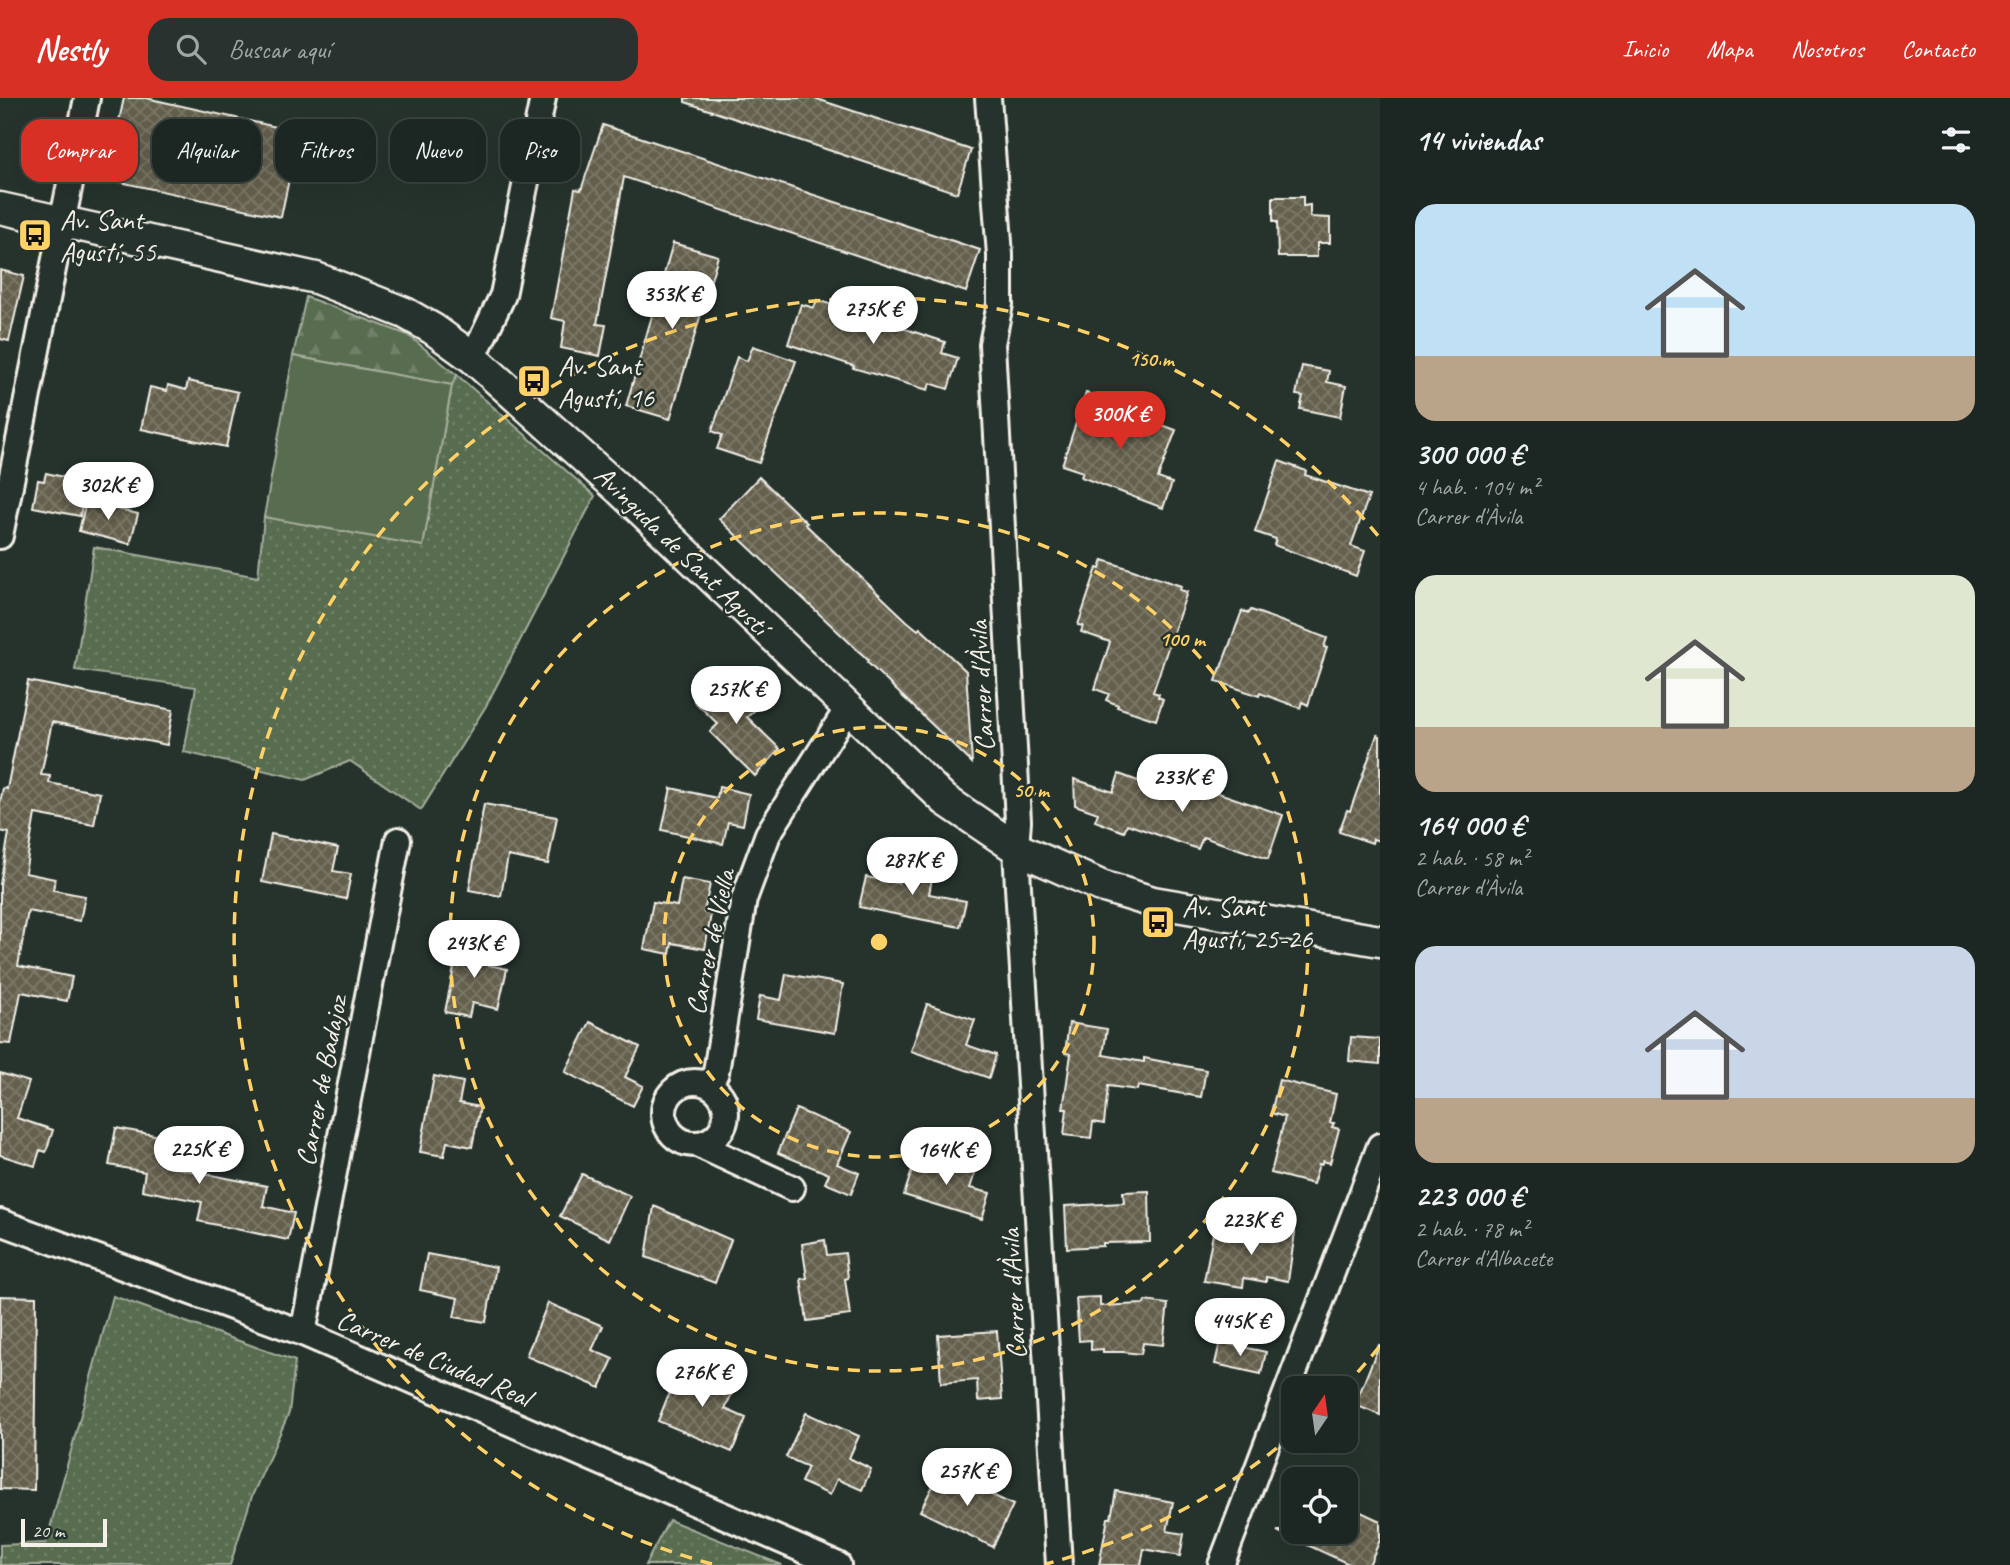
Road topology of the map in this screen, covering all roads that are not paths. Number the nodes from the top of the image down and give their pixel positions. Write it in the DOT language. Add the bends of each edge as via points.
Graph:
graph roads {
  1 [pos="87,98"];
  2 [pos="543,98"];
  3 [pos="988,98"];
  4 [pos="0,208"];
  5 [pos="63,221"];
  6 [pos="473,358"];
  7 [pos="0,536"];
  8 [pos="848,708"];
  9 [pos="398,840"];
  10 [pos="1016,848"];
  11 [pos="1380,941"];
  12 [pos="710,1085"];
  13 [pos="697,1144"];
  14 [pos="1380,1146"];
  15 [pos="792,1188"];
  16 [pos="0,1223"];
  17 [pos="303,1333"];
  18 [pos="838,1565"];
  19 [pos="1059,1565"];
  20 [pos="1222,1565"];
  1 -- 5 [label="street"];
  2 -- 6 [label="street" via="503,295"];
  3 -- 10 [label="street, Carrer d'Àvila" via="1000,255 1000,304 992,344"];
  4 -- 5 [label="street, Avinguda de Sant Agustí"];
  5 -- 6 [label="street, Avinguda de Sant Agustí" via="316,278 405,313"];
  5 -- 7 [label="street"];
  6 -- 8 [label="street, Avinguda de Sant Agustí" via="620,490"];
  8 -- 10 [label="street, Avinguda de Sant Agustí" via="945,800"];
  8 -- 12 [label="street, Carrer de Viella" via="768,834 748,888"];
  9 -- 17 [label="street, Carrer de Badajoz"];
  10 -- 11 [label="street, Avinguda de Sant Agustí" via="1101,886 1153,902"];
  10 -- 19 [label="street, Carrer d'Àvila"];
  12 -- 13 [label="street" via="723,1099 726,1119 716,1136"];
  12 -- 13 [label="street" via="689,1081 665,1101 664,1122 669,1131 677,1139"];
  13 -- 15 [label="street"];
  14 -- 20 [label="street"];
  16 -- 17 [label="street, Carrer de Ciudad Real"];
  17 -- 18 [label="street, Carrer de Ciudad Real"];
}
